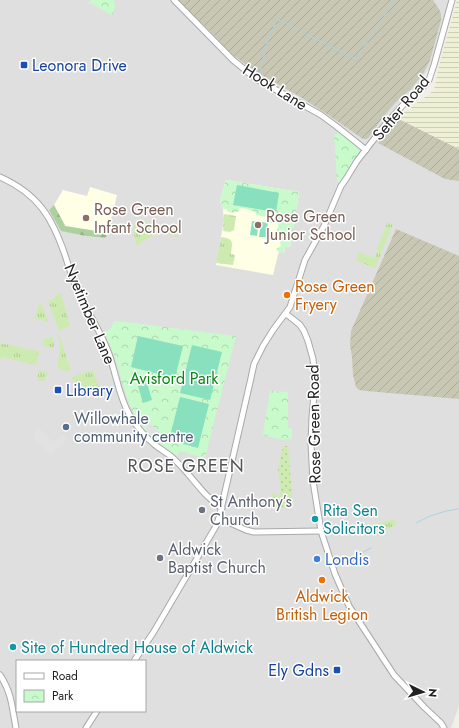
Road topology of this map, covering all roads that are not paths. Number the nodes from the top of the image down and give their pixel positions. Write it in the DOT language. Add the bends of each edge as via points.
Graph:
graph roads {
  1 [pos="174,0"];
  2 [pos="452,0"];
  3 [pos="366,150"];
  4 [pos="0,177"];
  5 [pos="286,314"];
  6 [pos="222,508"];
  7 [pos="219,518"];
  8 [pos="321,531"];
  9 [pos="135,660"];
  10 [pos="0,675"];
  11 [pos="96,712"];
  12 [pos="16,728"];
  13 [pos="86,728"];
  14 [pos="444,728"];
  1 -- 3 [label="street, Hook Lane" via="233,60 255,78 320,115"];
  2 -- 3 [label="street, Sefter Road" via="428,81 403,105"];
  3 -- 5 [label="street, Sefter Road" via="341,186 305,260"];
  4 -- 6 [label="street, Nyetimber Lane" via="20,187 33,198 54,225 77,290 103,337 124,402 134,422 147,438 177,461 214,503"];
  5 -- 6 [label="street" via="272,330 254,364"];
  5 -- 8 [label="street, Rose Green Road" via="304,331 313,359 315,384 311,464"];
  6 -- 7 [label="street"];
  7 -- 8 [label="street" via="254,532"];
  7 -- 9 [label="street"];
  8 -- 14 [label="street, Rose Green Road" via="349,606 394,675"];
  10 -- 12 [label="street" via="10,694"];
  11 -- 13 [label="street"];
}
